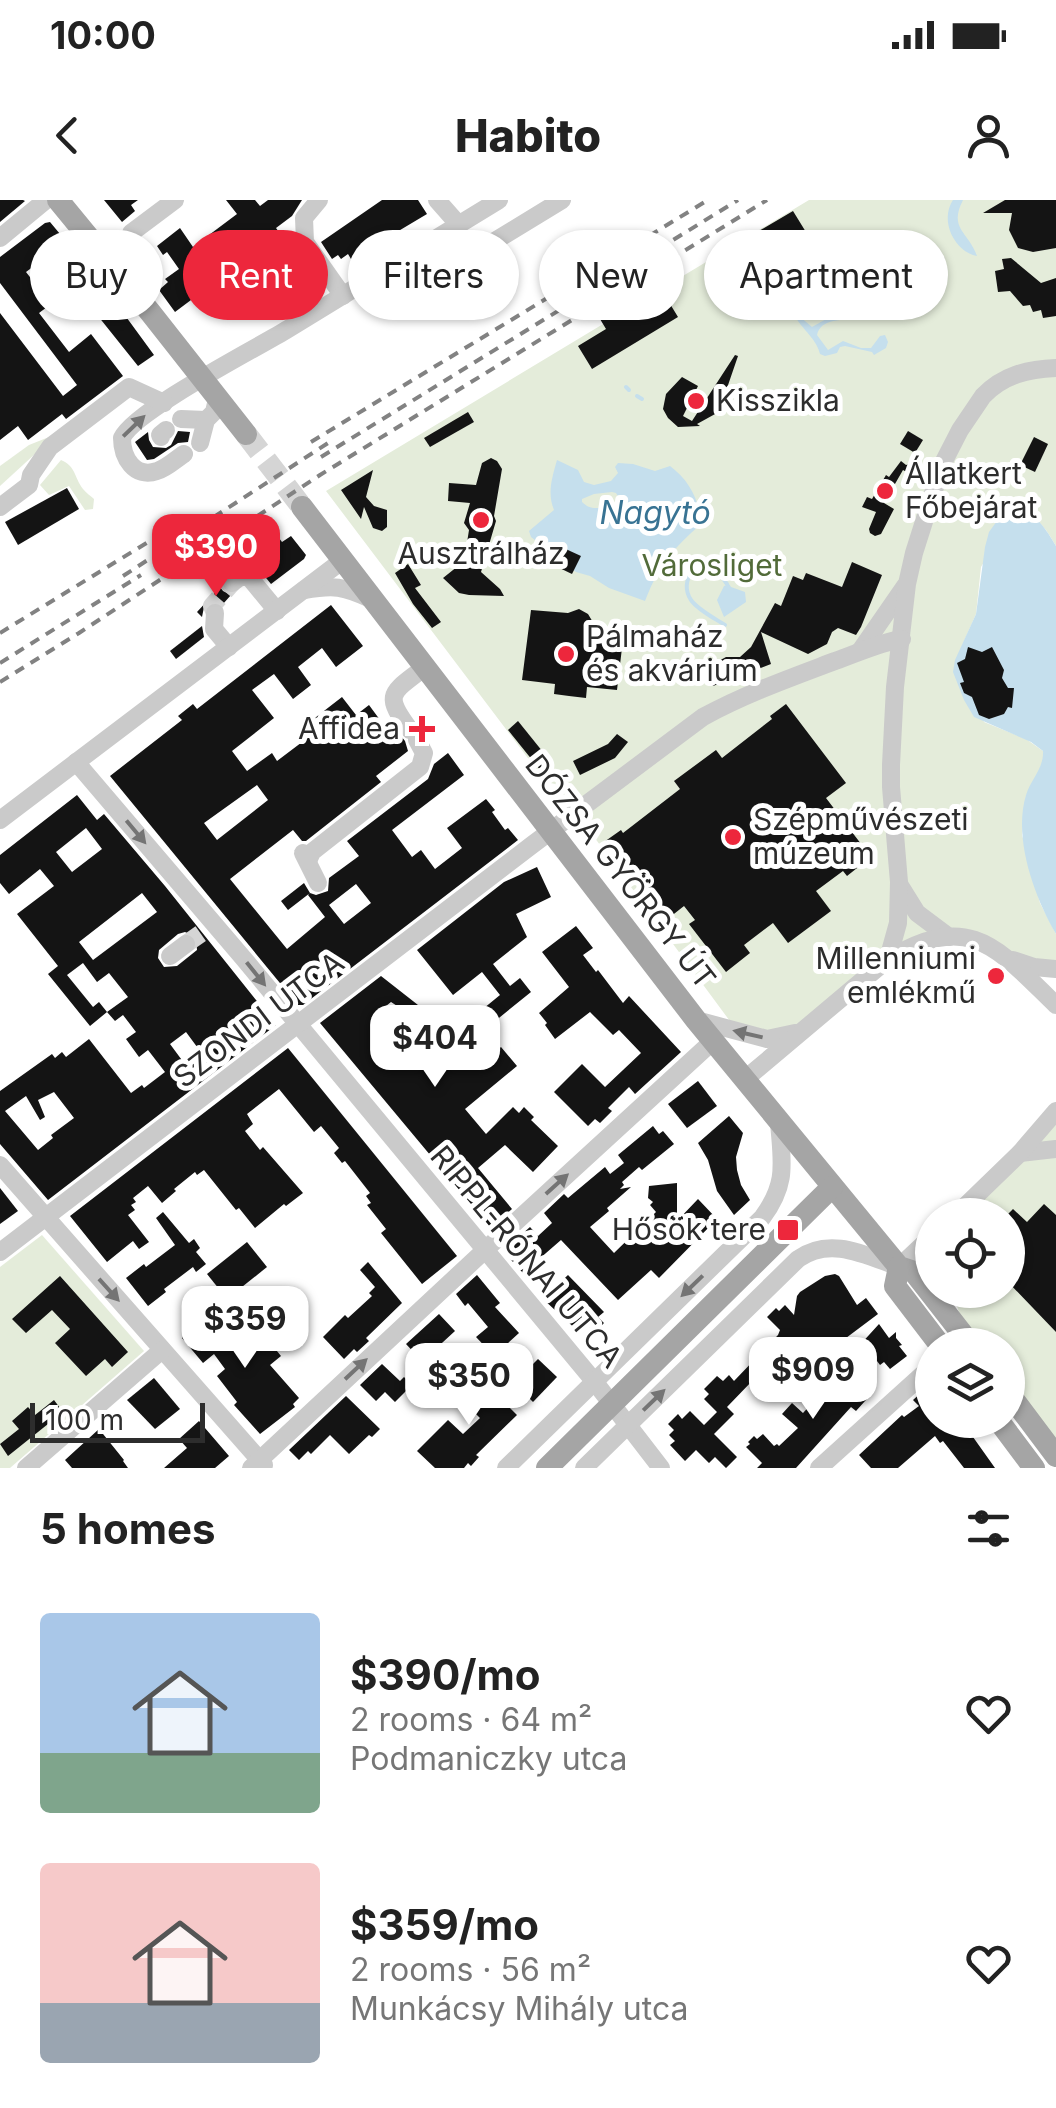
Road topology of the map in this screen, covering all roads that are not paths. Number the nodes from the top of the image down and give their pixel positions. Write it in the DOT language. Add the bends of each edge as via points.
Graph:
graph roads {
  1 [pos="46,200"];
  2 [pos="58,200"];
  3 [pos="175,200"];
  4 [pos="319,200"];
  5 [pos="437,200"];
  6 [pos="499,200"];
  7 [pos="562,200"];
  8 [pos="459,225"];
  9 [pos="135,230"];
  10 [pos="513,230"];
  11 [pos="0,238"];
  12 [pos="343,296"];
  13 [pos="1056,368"];
  14 [pos="201,380"];
  15 [pos="217,399"];
  16 [pos="164,403"];
  17 [pos="206,420"];
  18 [pos="169,429"];
  19 [pos="246,434"];
  20 [pos="0,507"];
  21 [pos="302,507"];
  22 [pos="343,560"];
  23 [pos="232,584"];
  24 [pos="907,584"];
  25 [pos="304,590"];
  26 [pos="374,601"];
  27 [pos="277,611"];
  28 [pos="214,612"];
  29 [pos="902,639"];
  30 [pos="229,648"];
  31 [pos="859,651"];
  32 [pos="425,667"];
  33 [pos="896,687"];
  34 [pos="76,762"];
  35 [pos="0,820"];
  36 [pos="551,832"];
  37 [pos="899,882"];
  38 [pos="318,883"];
  39 [pos="949,937"];
  40 [pos="999,952"];
  41 [pos="888,958"];
  42 [pos="1056,969"];
  43 [pos="1056,982"];
  44 [pos="1056,996"];
  45 [pos="1056,1005"];
  46 [pos="696,1020"];
  47 [pos="297,1024"];
  48 [pos="800,1032"];
  49 [pos="713,1042"];
  50 [pos="744,1080"];
  51 [pos="1056,1112"];
  52 [pos="779,1122"];
  53 [pos="1056,1148"];
  54 [pos="1020,1153"];
  55 [pos="0,1166"];
  56 [pos="832,1187"];
  57 [pos="974,1198"];
  58 [pos="44,1218"];
  59 [pos="484,1250"];
  60 [pos="915,1251"];
  61 [pos="0,1252"];
  62 [pos="899,1266"];
  63 [pos="949,1308"];
  64 [pos="953,1322"];
  65 [pos="927,1328"];
  66 [pos="958,1328"];
  67 [pos="162,1350"];
  68 [pos="594,1381"];
  69 [pos="915,1381"];
  70 [pos="611,1405"];
  71 [pos="1025,1415"];
  72 [pos="627,1426"];
  73 [pos="1012,1438"];
  74 [pos="1056,1456"];
  75 [pos="259,1465"];
  76 [pos="26,1468"];
  77 [pos="506,1468"];
  78 [pos="547,1468"];
  79 [pos="584,1468"];
  80 [pos="661,1468"];
  81 [pos="819,1468"];
  82 [pos="1034,1468"];
  1 -- 11 [label="street"];
  2 -- 14 [label="main road"];
  3 -- 9 [label="street"];
  4 -- 12 [label="street" via="304,218 305,242"];
  5 -- 8 [label="street"];
  6 -- 8 [label="street"];
  7 -- 10 [label="street"];
  8 -- 12 [label="street"];
  12 -- 14 [label="street"];
  13 -- 24 [label="street" via="1009,376 972,411 942,465"];
  14 -- 15 [label="main road"];
  14 -- 16 [label="street"];
  15 -- 17 [label="street"];
  15 -- 19 [label="main road"];
  17 -- 16 [label="street, one-way" via="184,453 156,471 134,468 122,438"];
  16 -- 20 [label="street" via="129,387 50,447 29,485"];
  17 -- 18 [label="street"];
  21 -- 22 [label="main road, DÓZSA GYÖRGY ÚT"];
  22 -- 25 [label="street"];
  22 -- 26 [label="main road, DÓZSA GYÖRGY ÚT"];
  23 -- 27 [label="street" via="249,577"];
  24 -- 29 [label="street"];
  24 -- 31 [label="street"];
  25 -- 26 [label="street" via="347,588"];
  25 -- 27 [label="street"];
  26 -- 32 [label="main road, DÓZSA GYÖRGY ÚT"];
  27 -- 30 [label="street"];
  28 -- 30 [label="street" via="214,629"];
  29 -- 31 [label="street, SZONDI UTCA"];
  29 -- 33 [label="street"];
  30 -- 34 [label="street"];
  31 -- 33 [label="street" via="886,660"];
  31 -- 36 [label="street, SZONDI UTCA" via="728,703"];
  32 -- 36 [label="main road, DÓZSA GYÖRGY ÚT"];
  32 -- 38 [label="street" via="394,696 394,710 424,753 420,768 306,857"];
  33 -- 37 [label="street" via="890,786"];
  34 -- 35 [label="street"];
  34 -- 47 [label="street, RIPPL-RÓNAI UTCA, one-way" via="208,928"];
  36 -- 46 [label="main road, DÓZSA GYÖRGY ÚT"];
  36 -- 47 [label="street, SZONDI UTCA"];
  37 -- 39 [label="street" via="917,913"];
  37 -- 41 [label="street"];
  39 -- 40 [label="street" via="982,940"];
  39 -- 41 [label="street" via="919,942"];
  40 -- 42 [label="street"];
  40 -- 45 [label="street"];
  41 -- 48 [label="street"];
  43 -- 44 [label="street"];
  48 -- 46 [label="street, one-way" via="767,1039"];
  46 -- 49 [label="main road, DÓZSA GYÖRGY ÚT"];
  47 -- 58 [label="street, SZONDI UTCA"];
  47 -- 59 [label="street, RIPPL-RÓNAI UTCA"];
  48 -- 50 [label="street"];
  49 -- 50 [label="main road, DÓZSA GYÖRGY ÚT"];
  59 -- 49 [label="street, one-way"];
  50 -- 52 [label="main road, DÓZSA GYÖRGY ÚT"];
  51 -- 54 [label="street"];
  52 -- 56 [label="main road, DÓZSA GYÖRGY ÚT"];
  52 -- 68 [label="street, one-way" via="776,1200"];
  53 -- 54 [label="street"];
  54 -- 57 [label="street"];
  55 -- 58 [label="street"];
  56 -- 62 [label="main road, DÓZSA GYÖRGY ÚT"];
  56 -- 70 [label="main road"];
  58 -- 61 [label="street, SZONDI UTCA"];
  58 -- 67 [label="street, one-way"];
  59 -- 68 [label="street, RIPPL-RÓNAI UTCA"];
  75 -- 59 [label="street, one-way"];
  60 -- 62 [label="street"];
  62 -- 64 [label="main road, DÓZSA GYÖRGY ÚT" via="914,1272"];
  62 -- 65 [label="main road, DÓZSA GYÖRGY ÚT" via="895,1286"];
  72 -- 62 [label="street, one-way" via="809,1251 847,1249"];
  63 -- 64 [label="street"];
  64 -- 66 [label="main road, DÓZSA GYÖRGY ÚT"];
  67 -- 75 [label="street"];
  67 -- 76 [label="street"];
  68 -- 70 [label="street, RIPPL-RÓNAI UTCA"];
  68 -- 77 [label="street"];
  69 -- 81 [label="street"];
  70 -- 72 [label="street, RIPPL-RÓNAI UTCA"];
  70 -- 78 [label="main road"];
  71 -- 74 [label="main road"];
  72 -- 79 [label="street"];
  72 -- 80 [label="street, RIPPL-RÓNAI UTCA"];
  73 -- 82 [label="main road"];
}
